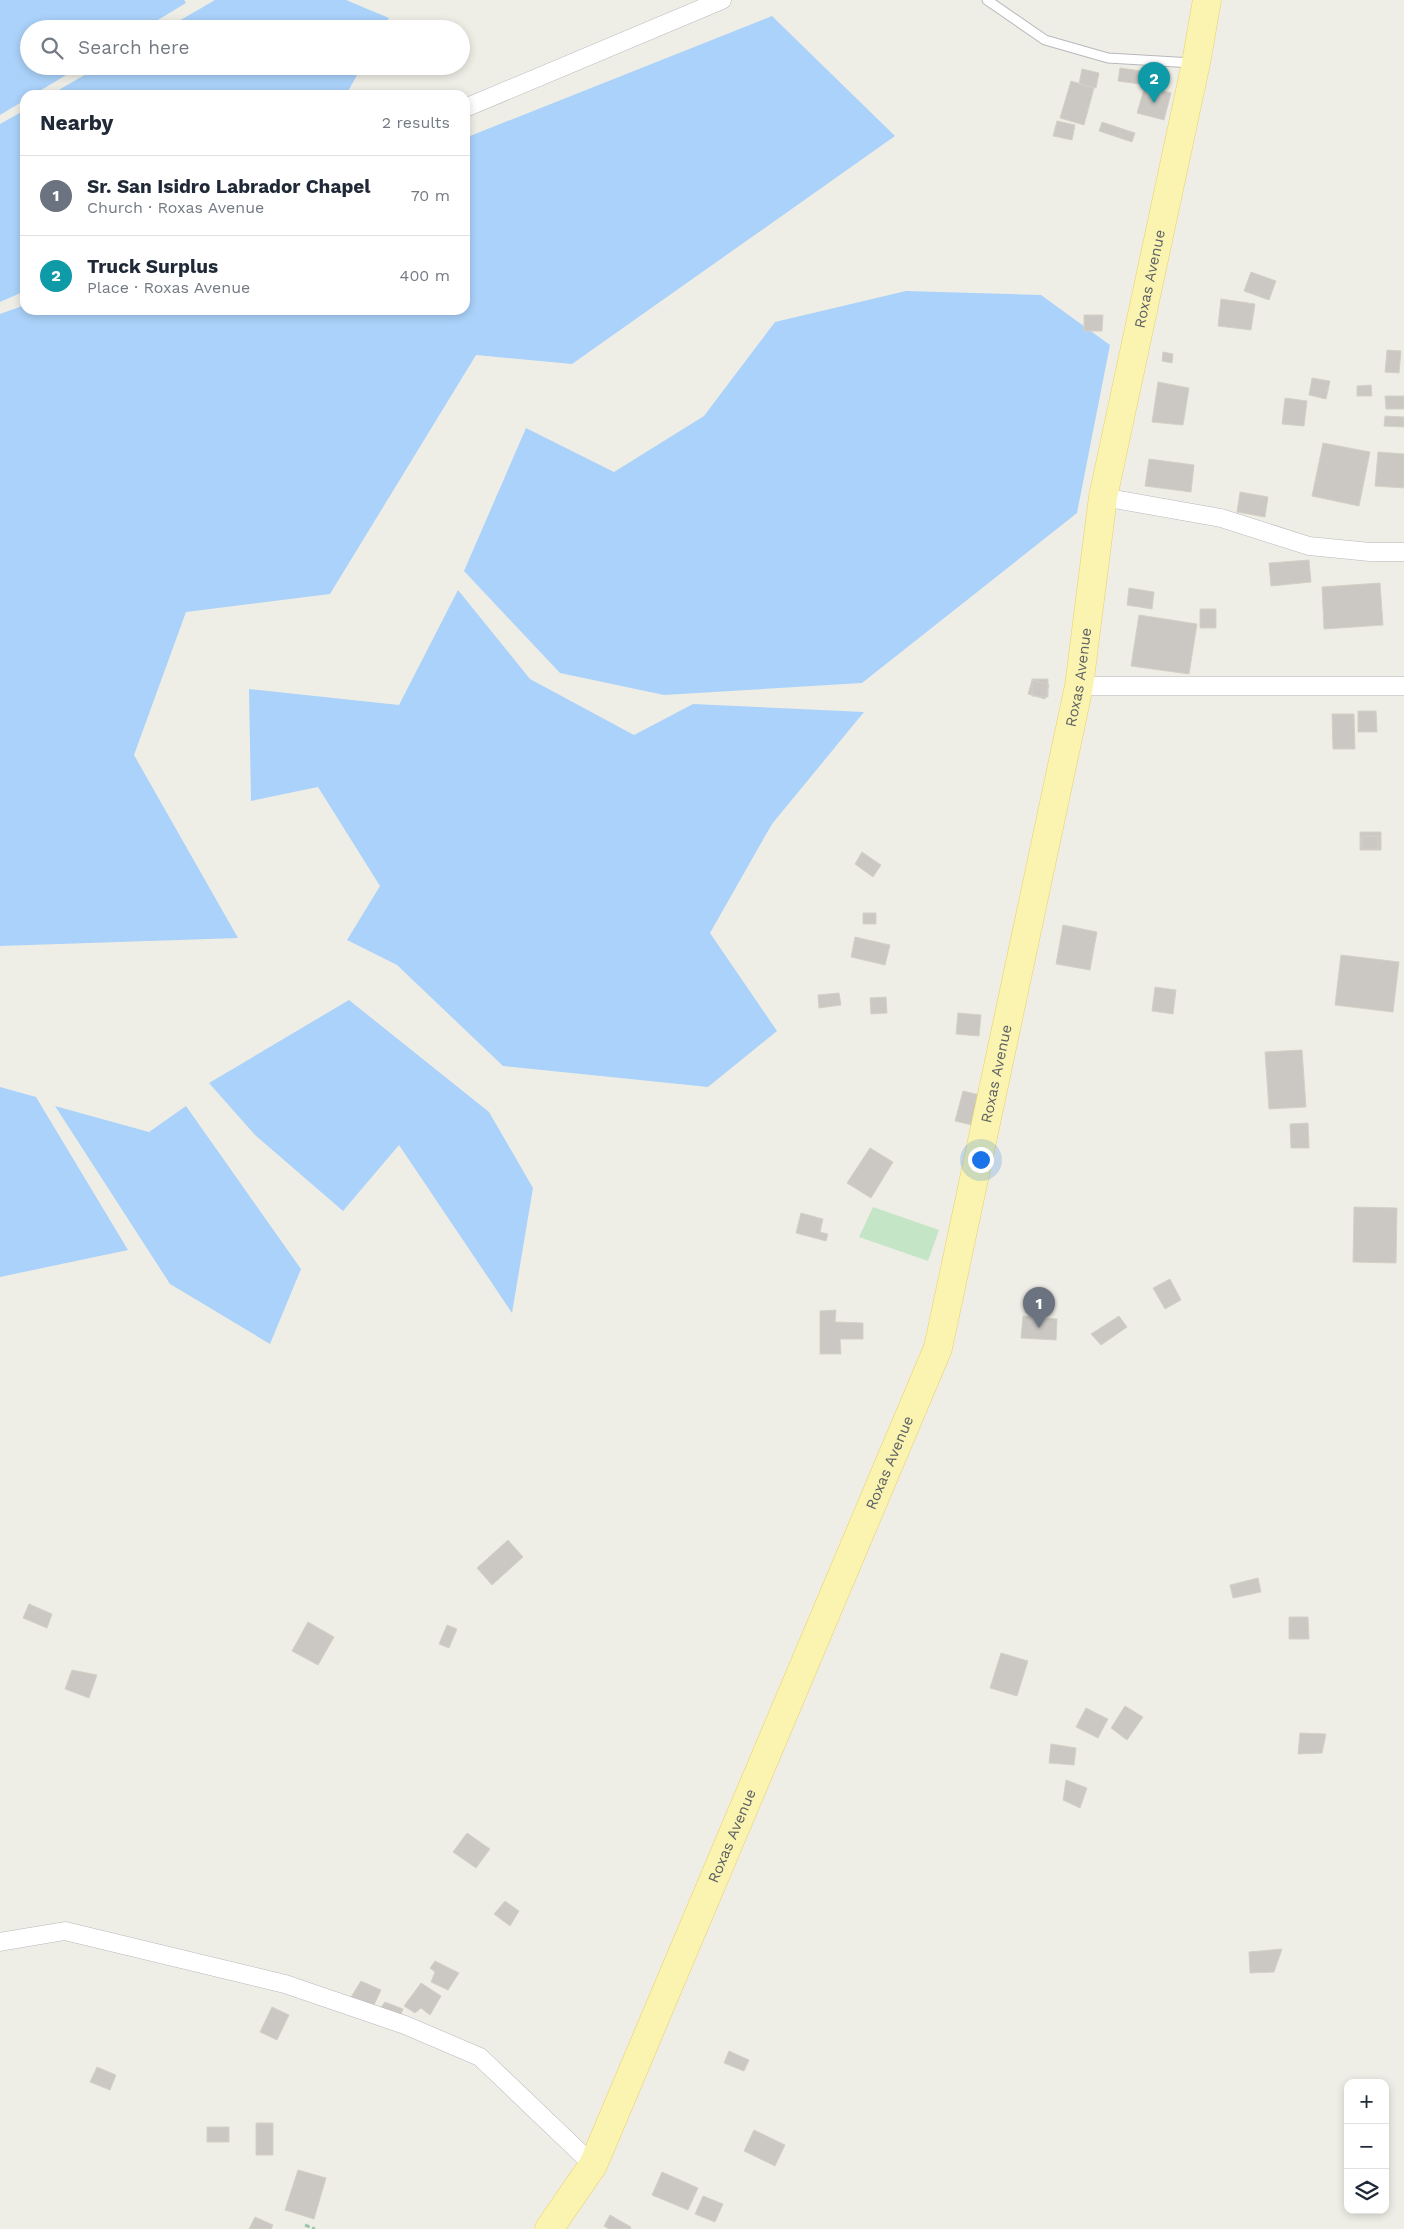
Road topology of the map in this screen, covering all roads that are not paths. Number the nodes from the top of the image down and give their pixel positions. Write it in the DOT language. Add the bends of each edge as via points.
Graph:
graph roads {
  1 [pos="722,0"];
  2 [pos="987,0"];
  3 [pos="1207,0"];
  4 [pos="1196,63"];
  5 [pos="470,106"];
  6 [pos="1103,497"];
  7 [pos="1404,552"];
  8 [pos="1079,686"];
  9 [pos="1404,686"];
  10 [pos="0,1942"];
  11 [pos="593,2165"];
  12 [pos="549,2229"];
  1 -- 5 [label="street"];
  2 -- 4 [label="lane" via="1045,40 1108,58"];
  3 -- 4 [label="main road, Roxas Avenue"];
  4 -- 6 [label="main road, Roxas Avenue"];
  6 -- 7 [label="street" via="1221,518 1309,546"];
  6 -- 8 [label="main road, Roxas Avenue"];
  8 -- 9 [label="street"];
  8 -- 11 [label="main road, Roxas Avenue" via="938,1348"];
  10 -- 11 [label="street" via="65,1931 286,1984 405,2025 480,2057"];
  11 -- 12 [label="main road, Roxas Avenue"];
}
